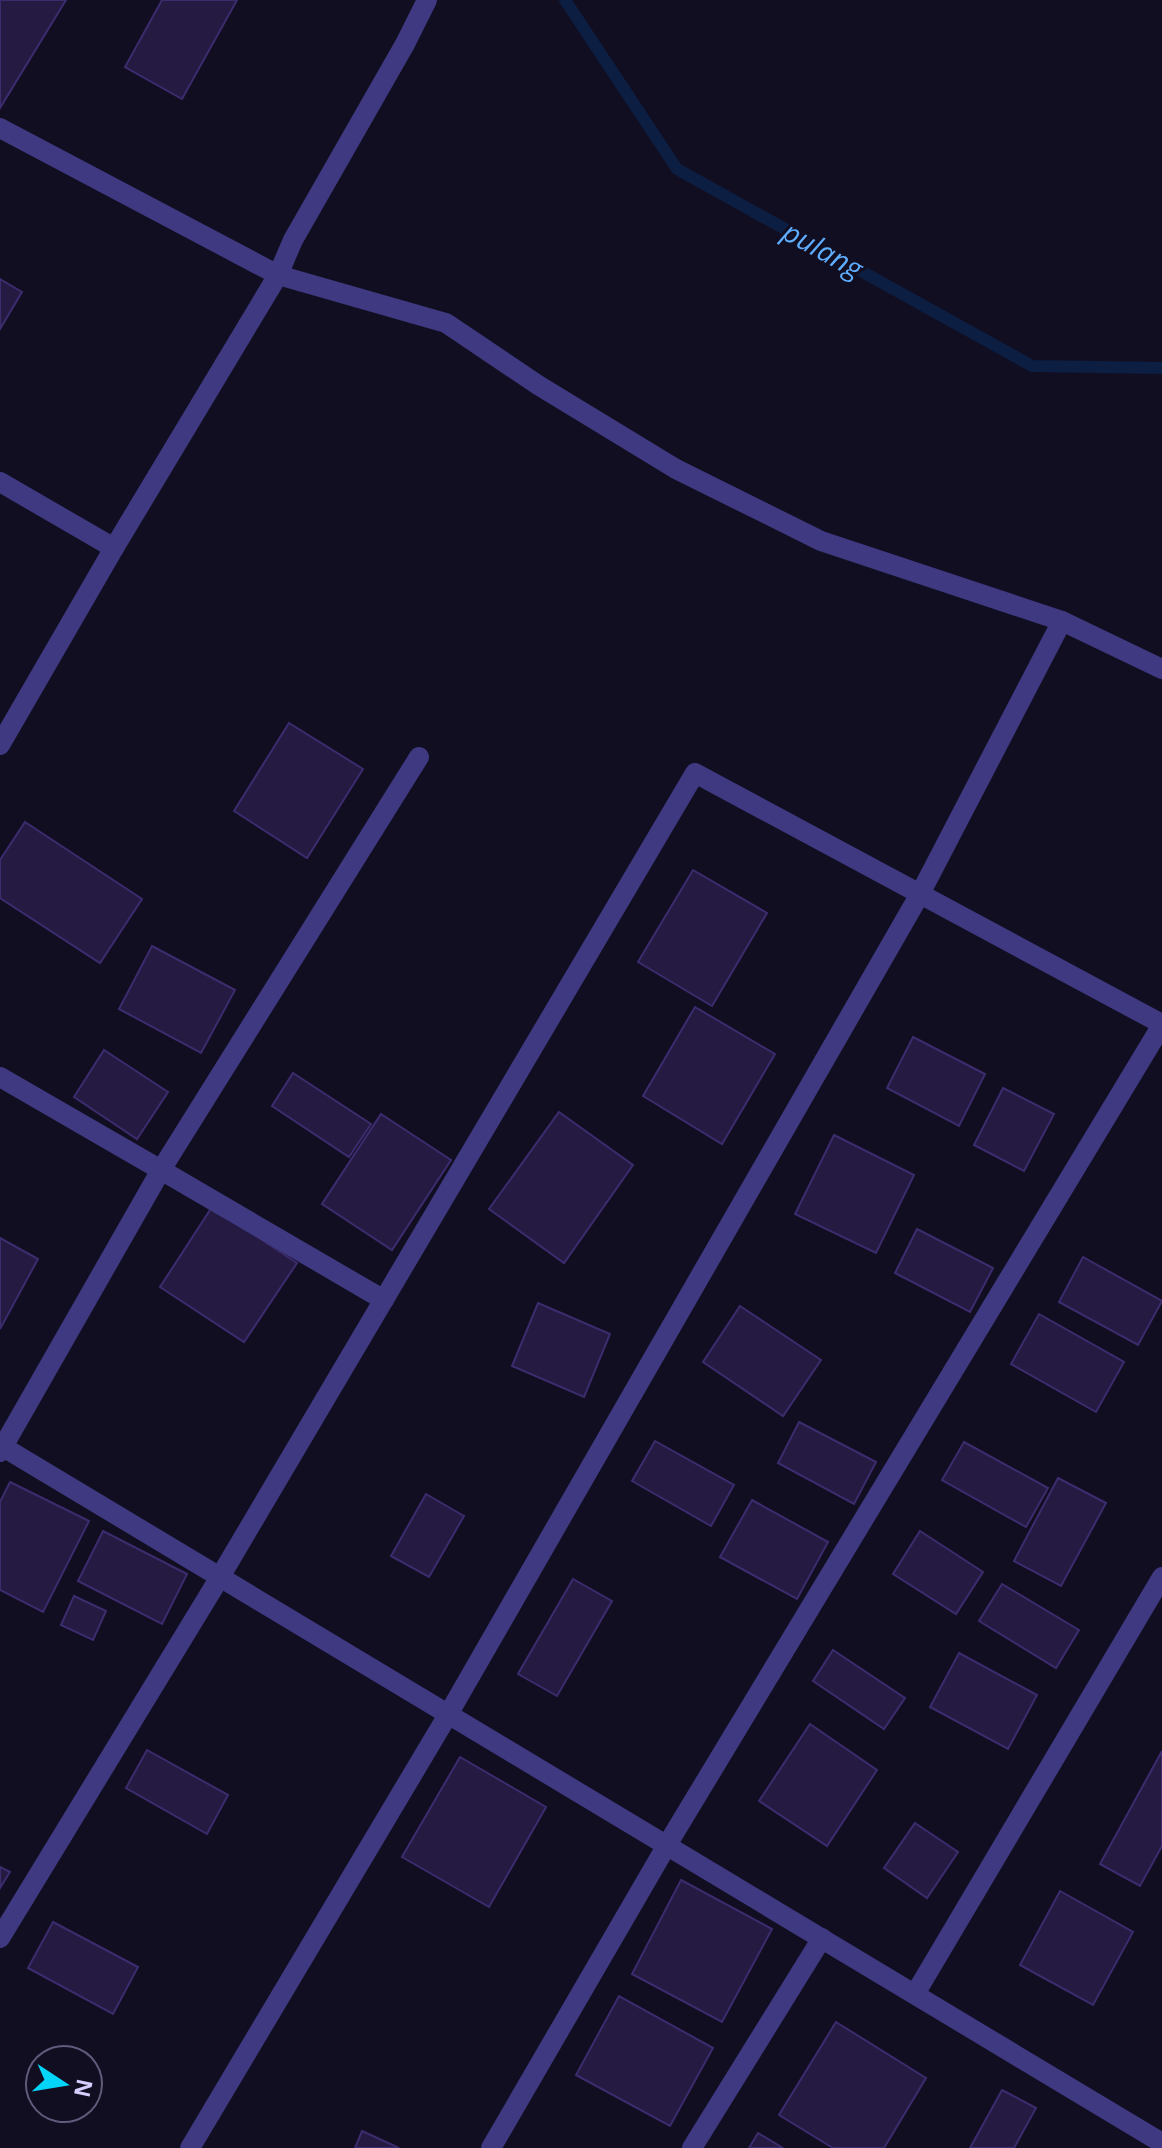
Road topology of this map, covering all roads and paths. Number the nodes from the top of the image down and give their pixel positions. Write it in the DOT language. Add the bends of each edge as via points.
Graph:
graph roads {
  1 [pos="427,0"];
  2 [pos="0,128"];
  3 [pos="278,275"];
  4 [pos="0,482"];
  5 [pos="114,548"];
  6 [pos="1062,621"];
  7 [pos="1162,669"];
  8 [pos="0,745"];
  9 [pos="419,757"];
  10 [pos="920,894"];
  11 [pos="1162,1025"];
  12 [pos="0,1077"];
  13 [pos="161,1170"];
  14 [pos="384,1300"];
  15 [pos="1,1448"];
  16 [pos="220,1577"];
  17 [pos="1162,1577"];
  18 [pos="449,1713"];
  19 [pos="667,1845"];
  20 [pos="0,1938"];
  21 [pos="822,1938"];
  22 [pos="915,1994"];
  23 [pos="1162,2143"];
  24 [pos="190,2148"];
  25 [pos="491,2148"];
  26 [pos="692,2148"];
  1 -- 3 [label="street"];
  2 -- 3 [label="street"];
  3 -- 5 [label="street"];
  3 -- 6 [label="street" via="446,323 676,469 821,541"];
  4 -- 5 [label="street"];
  5 -- 8 [label="street"];
  6 -- 7 [label="street"];
  6 -- 10 [label="street"];
  9 -- 13 [label="street"];
  10 -- 11 [label="street"];
  10 -- 14 [label="street" via="695,773"];
  10 -- 18 [label="street"];
  11 -- 19 [label="street"];
  12 -- 13 [label="street"];
  13 -- 14 [label="street"];
  13 -- 15 [label="street"];
  14 -- 16 [label="street"];
  15 -- 16 [label="street"];
  16 -- 18 [label="street"];
  16 -- 20 [label="street"];
  17 -- 22 [label="street"];
  18 -- 19 [label="street"];
  18 -- 24 [label="street"];
  19 -- 21 [label="street"];
  19 -- 25 [label="street"];
  21 -- 22 [label="street"];
  21 -- 26 [label="street"];
  22 -- 23 [label="street"];
}
